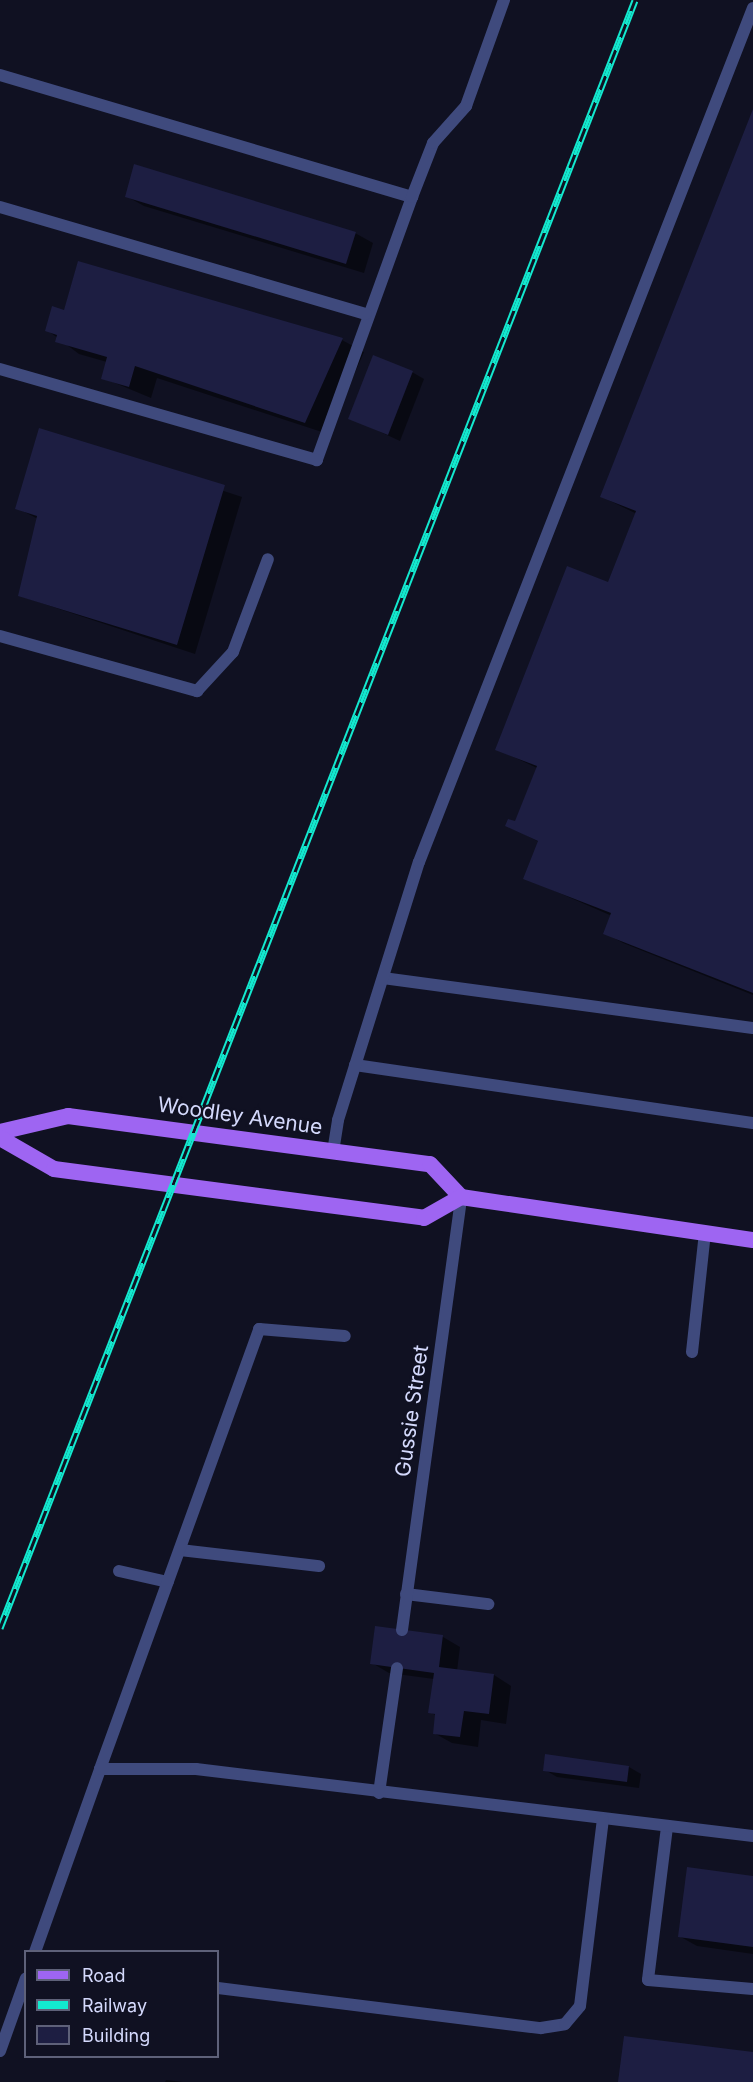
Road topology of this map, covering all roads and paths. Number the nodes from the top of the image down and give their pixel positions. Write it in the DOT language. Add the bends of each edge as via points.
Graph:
graph roads {
  1 [pos="504,0"];
  2 [pos="753,8"];
  3 [pos="0,75"];
  4 [pos="412,197"];
  5 [pos="0,207"];
  6 [pos="366,314"];
  7 [pos="0,369"];
  8 [pos="268,559"];
  9 [pos="0,636"];
  10 [pos="383,978"];
  11 [pos="753,1028"];
  12 [pos="355,1065"];
  13 [pos="753,1123"];
  14 [pos="0,1132"];
  15 [pos="0,1138"];
  16 [pos="333,1152"];
  17 [pos="461,1197"];
  18 [pos="705,1233"];
  19 [pos="753,1240"];
  20 [pos="345,1336"];
  21 [pos="692,1352"];
  22 [pos="180,1550"];
  23 [pos="319,1566"];
  24 [pos="118,1571"];
  25 [pos="168,1582"];
  26 [pos="406,1594"];
  27 [pos="488,1604"];
  28 [pos="402,1630"];
  29 [pos="397,1668"];
  30 [pos="100,1769"];
  31 [pos="379,1793"];
  32 [pos="603,1819"];
  33 [pos="667,1827"];
  34 [pos="753,1836"];
  35 [pos="36,1950"];
  36 [pos="24,1984"];
  37 [pos="219,1988"];
  38 [pos="753,1989"];
  39 [pos="0,2051"];
  1 -- 4 [label="lane" via="466,106 433,143"];
  2 -- 10 [label="lane" via="419,862"];
  3 -- 4 [label="lane"];
  4 -- 6 [label="lane"];
  5 -- 6 [label="lane"];
  6 -- 7 [label="lane" via="317,460"];
  8 -- 9 [label="lane" via="233,652 197,691"];
  10 -- 11 [label="lane"];
  10 -- 12 [label="lane"];
  12 -- 13 [label="lane"];
  12 -- 16 [label="lane"];
  14 -- 16 [label="main road, Woodley Avenue" via="68,1116"];
  15 -- 17 [label="main road" via="54,1169 424,1218"];
  16 -- 17 [label="main road, Woodley Avenue" via="430,1164"];
  17 -- 18 [label="main road"];
  17 -- 26 [label="lane, Gussie Street"];
  18 -- 19 [label="main road"];
  18 -- 21 [label="lane"];
  20 -- 22 [label="lane" via="259,1329"];
  22 -- 23 [label="lane"];
  22 -- 25 [label="lane"];
  24 -- 25 [label="lane"];
  25 -- 30 [label="lane"];
  26 -- 27 [label="lane"];
  26 -- 28 [label="lane, Gussie Street"];
  29 -- 31 [label="lane"];
  30 -- 31 [label="lane" via="196,1769"];
  30 -- 35 [label="lane"];
  31 -- 32 [label="lane"];
  32 -- 33 [label="lane"];
  32 -- 37 [label="lane" via="580,2006 565,2024 541,2028"];
  33 -- 34 [label="lane"];
  33 -- 38 [label="lane" via="648,1980"];
  36 -- 39 [label="lane"];
}
